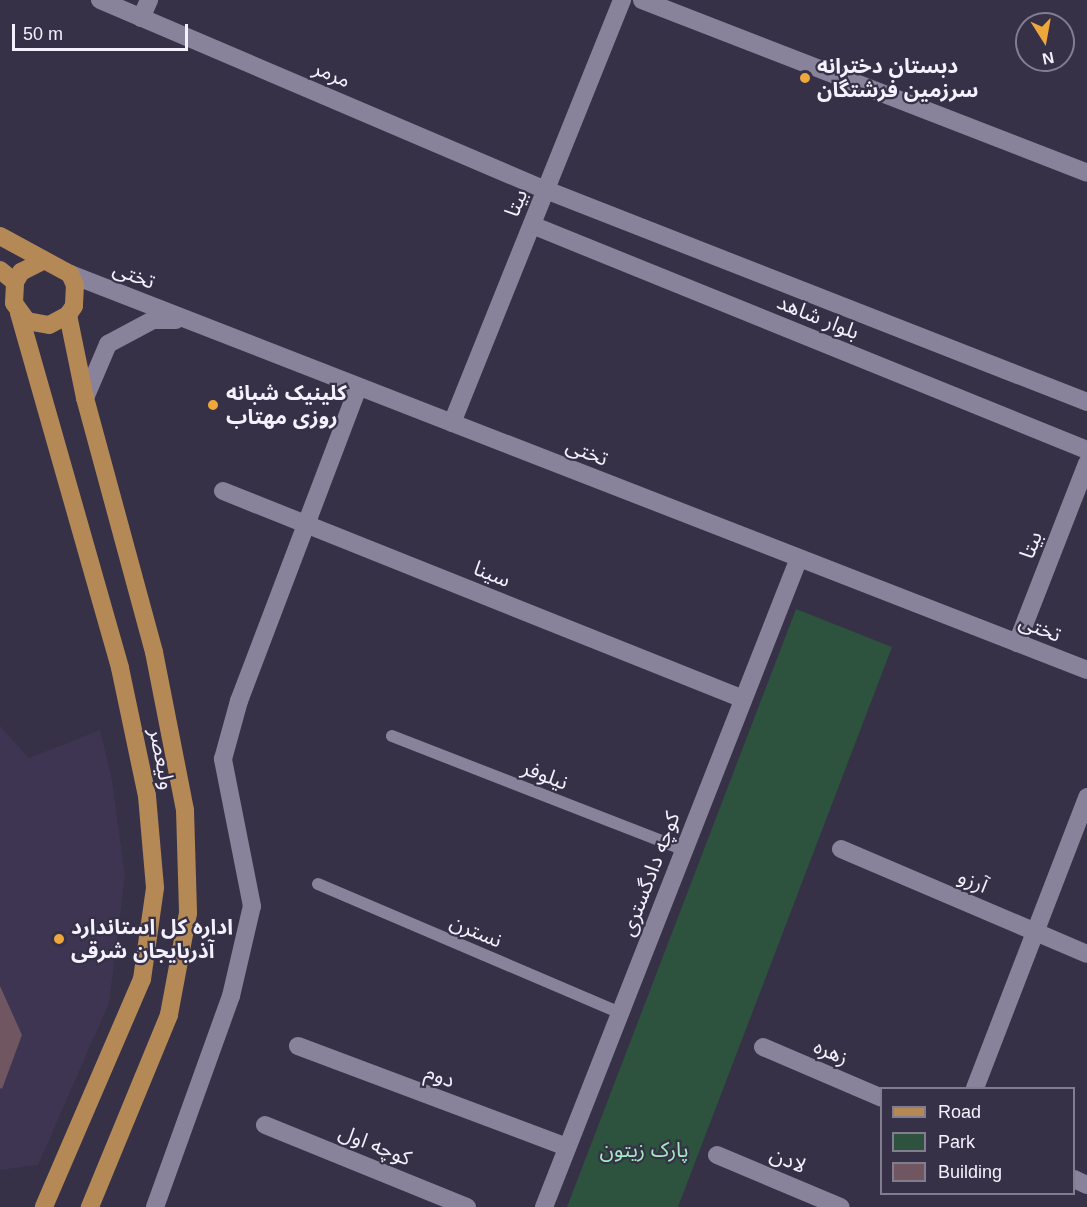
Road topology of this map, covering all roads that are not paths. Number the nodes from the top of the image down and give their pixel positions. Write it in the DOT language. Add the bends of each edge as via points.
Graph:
graph roads {
  1 [pos="100,0"];
  2 [pos="149,0"];
  3 [pos="622,0"];
  4 [pos="642,0"];
  5 [pos="141,18"];
  6 [pos="1087,173"];
  7 [pos="546,190"];
  8 [pos="532,225"];
  9 [pos="0,236"];
  10 [pos="41,262"];
  11 [pos="0,270"];
  12 [pos="70,274"];
  13 [pos="15,282"];
  14 [pos="19,313"];
  15 [pos="68,315"];
  16 [pos="185,319"];
  17 [pos="358,387"];
  18 [pos="85,398"];
  19 [pos="1087,402"];
  20 [pos="452,423"];
  21 [pos="1087,450"];
  22 [pos="1087,463"];
  23 [pos="223,490"];
  24 [pos="305,523"];
  25 [pos="798,558"];
  26 [pos="1017,643"];
  27 [pos="1087,670"];
  28 [pos="743,699"];
  29 [pos="392,736"];
  30 [pos="1087,797"];
  31 [pos="841,849"];
  32 [pos="684,850"];
  33 [pos="318,884"];
  34 [pos="1035,932"];
  35 [pos="1087,954"];
  36 [pos="620,1013"];
  37 [pos="298,1046"];
  38 [pos="763,1047"];
  39 [pos="976,1087"];
  40 [pos="880,1097"];
  41 [pos="265,1125"];
  42 [pos="567,1147"];
  43 [pos="717,1155"];
  44 [pos="44,1207"];
  45 [pos="90,1207"];
  46 [pos="155,1207"];
  47 [pos="467,1207"];
  48 [pos="544,1207"];
  49 [pos="841,1207"];
  1 -- 5 [label="street, مرمر"];
  2 -- 5 [label="street"];
  3 -- 7 [label="street, بیتا"];
  4 -- 6 [label="street"];
  5 -- 7 [label="street, مرمر"];
  7 -- 8 [label="street, بیتا"];
  7 -- 19 [label="street, بلوار شاهد"];
  8 -- 20 [label="street, بیتا"];
  8 -- 21 [label="street, بلوار شاهد"];
  9 -- 10 [label="main road"];
  10 -- 12 [label="main road" via="52,263"];
  10 -- 13 [label="main road" via="21,272"];
  11 -- 13 [label="main road"];
  12 -- 15 [label="main road" via="76,296"];
  12 -- 16 [label="street, تختى"];
  13 -- 14 [label="main road" via="14,303"];
  14 -- 15 [label="main road" via="27,321 49,325"];
  14 -- 44 [label="main road, ولیعصر" via="120,668 147,796 155,888 142,979"];
  15 -- 18 [label="main road, ولیعصر"];
  16 -- 17 [label="street, تختى"];
  16 -- 18 [label="street" via="153,320 108,344"];
  17 -- 20 [label="street, تختى"];
  17 -- 24 [label="street"];
  18 -- 45 [label="main road, ولیعصر" via="154,652 185,810 188,913 169,1015"];
  20 -- 25 [label="street, تختى"];
  22 -- 26 [label="street, بیتا"];
  23 -- 24 [label="street, سینا"];
  24 -- 28 [label="street, سینا"];
  24 -- 46 [label="street" via="239,701 223,759 252,906 231,996"];
  25 -- 26 [label="street, تختى"];
  25 -- 28 [label="street, کوچه دادگستری"];
  26 -- 27 [label="street, تختى"];
  28 -- 32 [label="street, کوچه دادگستری"];
  29 -- 32 [label="lane, نیلوفر"];
  30 -- 34 [label="street"];
  31 -- 34 [label="street, آرزو"];
  32 -- 36 [label="street, کوچه دادگستری"];
  33 -- 36 [label="lane, نسترن"];
  34 -- 35 [label="street, آرزو"];
  34 -- 39 [label="street"];
  36 -- 42 [label="street, کوچه دادگستری"];
  37 -- 42 [label="street, دوم"];
  38 -- 40 [label="street, زهره"];
  41 -- 47 [label="street, کوچه اول"];
  42 -- 48 [label="street, کوچه دادگستری"];
  43 -- 49 [label="street, لادن"];
}
